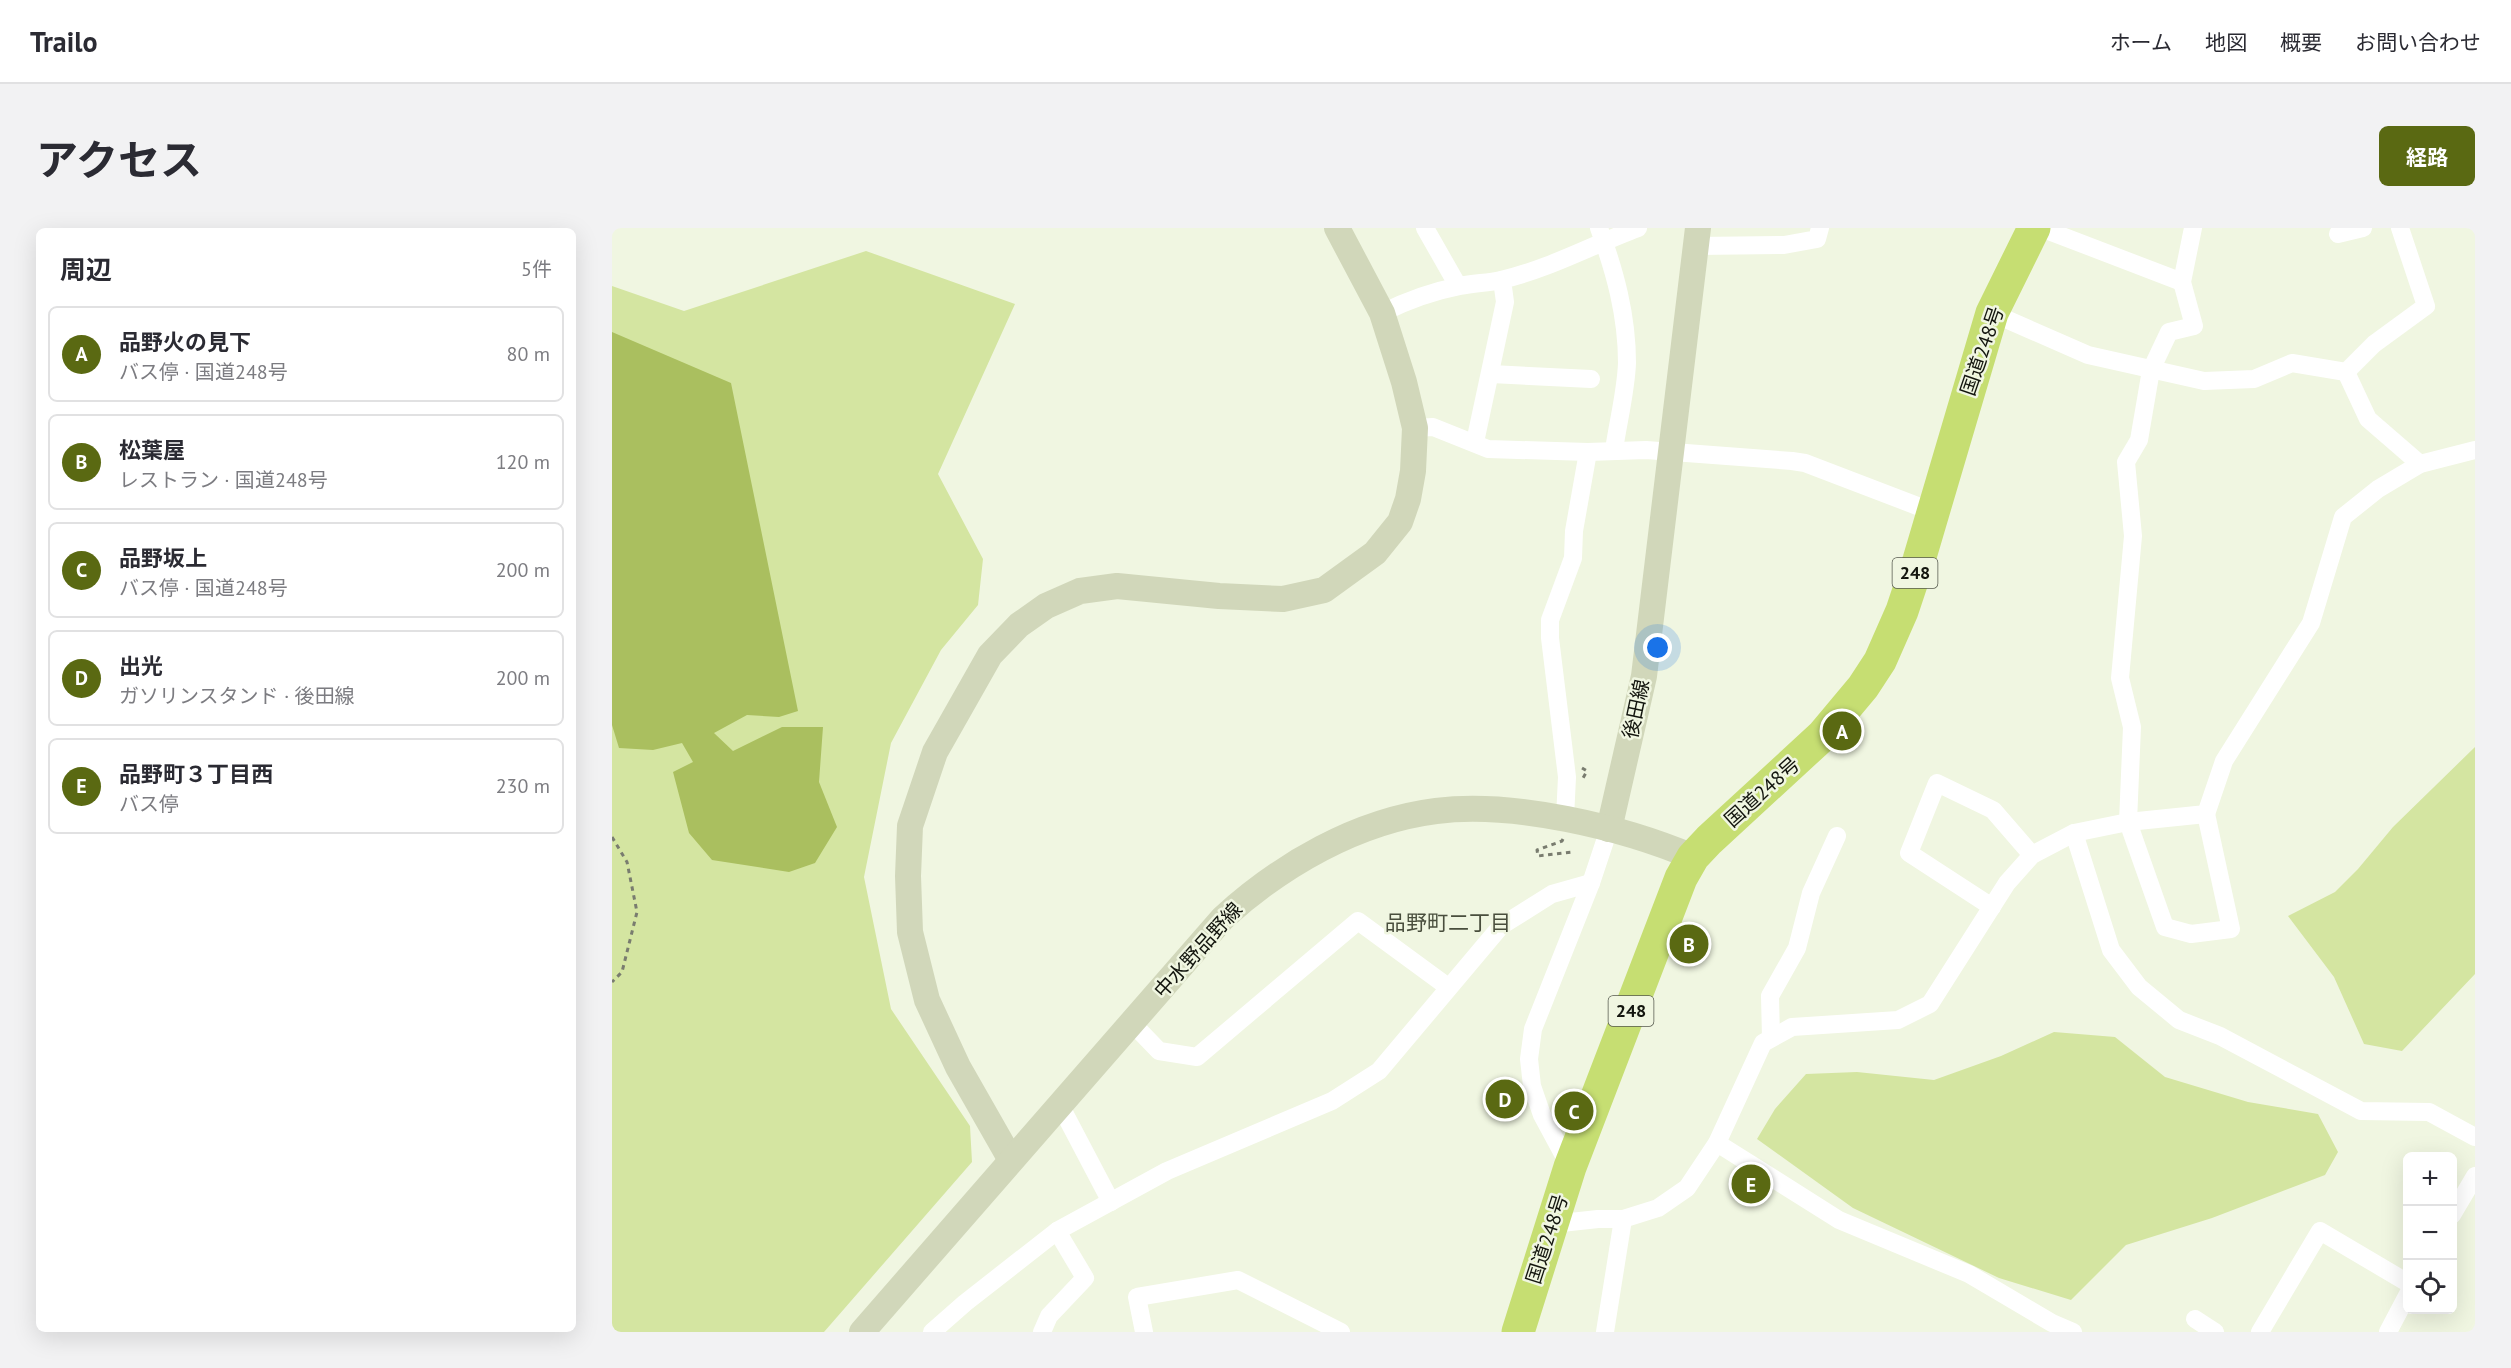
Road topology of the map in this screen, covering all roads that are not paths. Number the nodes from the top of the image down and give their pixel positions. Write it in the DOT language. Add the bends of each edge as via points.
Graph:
graph roads {
  1 [pos="1337,228"];
  2 [pos="1425,228"];
  3 [pos="1638,228"];
  4 [pos="1821,228"];
  5 [pos="2034,228"];
  6 [pos="2041,228"];
  7 [pos="2193,228"];
  8 [pos="2363,228"];
  9 [pos="2400,228"];
  10 [pos="1601,234"];
  11 [pos="2338,234"];
  12 [pos="1697,237"];
  13 [pos="1502,280"];
  14 [pos="2182,282"];
  15 [pos="1458,286"];
  16 [pos="1382,313"];
  17 [pos="1992,313"];
  18 [pos="2151,370"];
  19 [pos="2346,372"];
  20 [pos="1491,374"];
  21 [pos="1591,379"];
  22 [pos="1415,428"];
  23 [pos="1475,442"];
  24 [pos="1614,450"];
  25 [pos="2475,450"];
  26 [pos="1588,452"];
  27 [pos="1671,452"];
  28 [pos="2420,464"];
  29 [pos="1933,512"];
  30 [pos="2206,814"];
  31 [pos="1565,818"];
  32 [pos="2127,822"];
  33 [pos="1609,829"];
  34 [pos="2074,833"];
  35 [pos="1837,837"];
  36 [pos="2032,855"];
  37 [pos="1693,856"];
  38 [pos="1591,884"];
  39 [pos="1992,907"];
  40 [pos="1448,987"];
  41 [pos="1132,1023"];
  42 [pos="1771,1038"];
  43 [pos="1060,1105"];
  44 [pos="2475,1137"];
  45 [pos="1717,1143"];
  46 [pos="1011,1160"];
  47 [pos="1570,1167"];
  48 [pos="2475,1176"];
  49 [pos="1111,1202"];
  50 [pos="2457,1207"];
  51 [pos="1623,1219"];
  52 [pos="1552,1224"];
  53 [pos="1057,1231"];
  54 [pos="2403,1280"];
  55 [pos="2403,1304"];
  56 [pos="2195,1319"];
  57 [pos="2049,1328"];
  58 [pos="862,1332"];
  59 [pos="933,1332"];
  60 [pos="1042,1332"];
  61 [pos="1144,1332"];
  62 [pos="1341,1332"];
  63 [pos="1518,1332"];
  64 [pos="1605,1332"];
  65 [pos="2073,1332"];
  66 [pos="2215,1332"];
  67 [pos="2260,1332"];
  68 [pos="2388,1332"];
  1 -- 16 [label="street"];
  2 -- 15 [label="street"];
  3 -- 10 [label="street"];
  4 -- 12 [label="street" via="1816,239 1784,245"];
  5 -- 17 [label="highway, 国道248号 / 248"];
  6 -- 14 [label="street"];
  7 -- 14 [label="street"];
  8 -- 11 [label="street"];
  9 -- 19 [label="street" via="2426,306 2374,344"];
  10 -- 13 [label="street" via="1571,257"];
  10 -- 24 [label="street" via="1620,291 1627,364"];
  12 -- 27 [label="street, 後田線"];
  13 -- 15 [label="street"];
  13 -- 20 [label="street" via="1505,302"];
  14 -- 18 [label="street" via="2194,326 2169,332"];
  15 -- 16 [label="street"];
  16 -- 22 [label="street"];
  17 -- 18 [label="street" via="2088,355"];
  17 -- 29 [label="highway, 国道248号 / 248"];
  18 -- 19 [label="street" via="2204,381 2254,379 2292,363"];
  18 -- 32 [label="street" via="2139,440 2126,462 2133,536 2120,678 2132,727"];
  19 -- 28 [label="street" via="2368,419"];
  20 -- 21 [label="street"];
  20 -- 23 [label="street"];
  22 -- 23 [label="street" via="1433,427"];
  22 -- 46 [label="street" via="1410,490 1400,522 1375,553 1324,590 1283,599 1117,586 1080,591 1046,606 1019,625 990,655 935,752 910,826 910,932 927,1000 958,1067"];
  23 -- 26 [label="street" via="1488,449"];
  24 -- 26 [label="street"];
  24 -- 27 [label="street"];
  25 -- 28 [label="street"];
  26 -- 31 [label="street" via="1573,558 1550,620 1567,777"];
  27 -- 29 [label="street" via="1805,463"];
  27 -- 33 [label="street, 後田線" via="1644,676"];
  28 -- 30 [label="street" via="2378,489 2343,517 2311,623 2224,760"];
  29 -- 37 [label="highway, 国道248号 / 248" via="1902,611 1880,661 1863,687 1798,760"];
  30 -- 32 [label="street"];
  30 -- 32 [label="street" via="2231,928 2191,934 2165,927"];
  31 -- 33 [label="street, 中水野品野線"];
  31 -- 41 [label="street, 中水野品野線" via="1475,809 1435,811 1360,832 1326,847 1247,896 1223,918"];
  32 -- 34 [label="street"];
  33 -- 37 [label="street, 中水野品野線"];
  33 -- 38 [label="street, 後田線"];
  34 -- 36 [label="street"];
  34 -- 44 [label="street" via="2111,950 2139,987 2179,1020 2220,1036 2361,1111 2429,1112"];
  35 -- 42 [label="street" via="1811,892 1797,948 1770,996"];
  36 -- 39 [label="street"];
  36 -- 39 [label="street" via="1994,810 1937,783 1909,853"];
  37 -- 47 [label="highway, 国道248号 / 248" via="1681,878"];
  38 -- 40 [label="street" via="1552,894 1502,926"];
  38 -- 47 [label="street, 後田線" via="1533,1029 1529,1059 1532,1086 1542,1114"];
  39 -- 42 [label="street" via="1930,1004 1898,1020 1792,1027"];
  40 -- 41 [label="street" via="1358,921 1197,1057 1160,1051"];
  40 -- 49 [label="street" via="1379,1071 1332,1101 1167,1172"];
  41 -- 43 [label="street, 中水野品野線"];
  42 -- 45 [label="street" via="1763,1043"];
  43 -- 46 [label="street, 中水野品野線"];
  43 -- 49 [label="street"];
  45 -- 51 [label="street" via="1687,1188 1658,1208"];
  45 -- 57 [label="street" via="1839,1220 1969,1274"];
  46 -- 58 [label="street, 中水野品野線"];
  47 -- 52 [label="highway, 国道248号 / 248"];
  48 -- 50 [label="street"];
  49 -- 53 [label="street"];
  51 -- 52 [label="street"];
  51 -- 64 [label="street"];
  52 -- 63 [label="highway, 国道248号 / 248"];
  53 -- 59 [label="street"];
  53 -- 60 [label="street" via="1085,1278 1049,1316"];
  54 -- 67 [label="street" via="2320,1231"];
  55 -- 68 [label="street"];
  56 -- 66 [label="street"];
  57 -- 65 [label="street"];
  61 -- 62 [label="street" via="1137,1297 1238,1280"];
}
